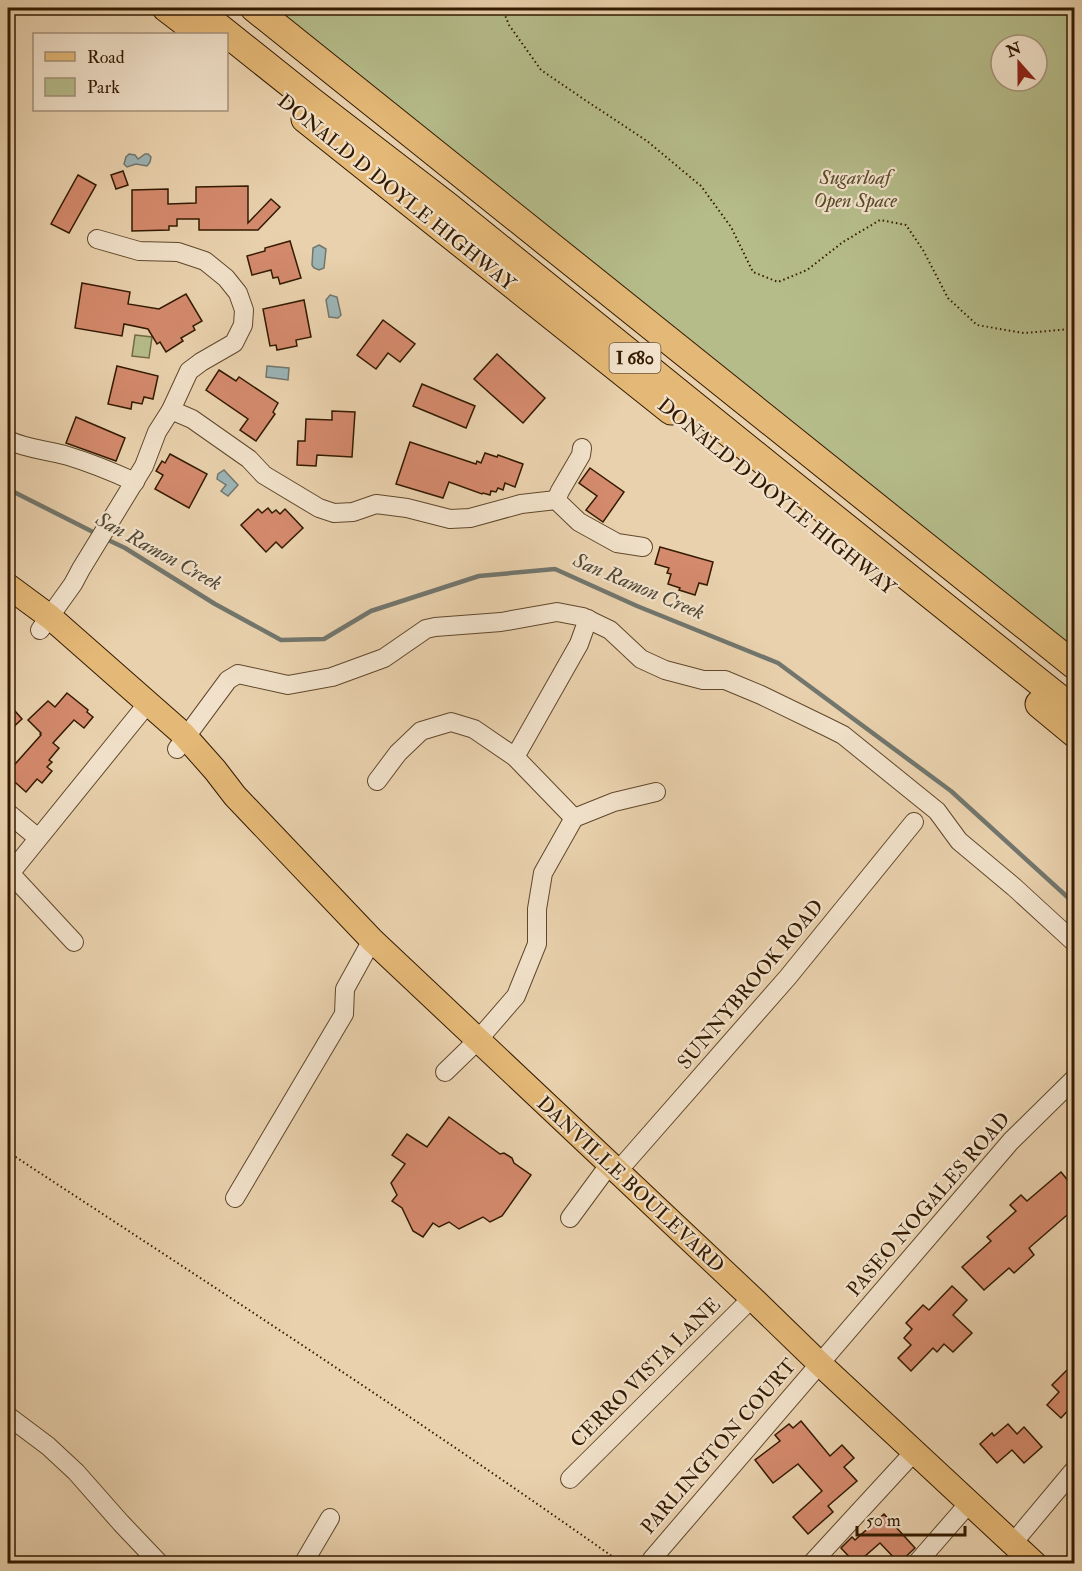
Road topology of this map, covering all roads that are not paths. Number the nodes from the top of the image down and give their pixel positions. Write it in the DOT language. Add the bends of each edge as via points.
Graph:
graph roads {
  1 [pos="166,8"];
  2 [pos="195,8"];
  3 [pos="254,8"];
  4 [pos="199,33"];
  5 [pos="226,33"];
  6 [pos="228,34"];
  7 [pos="228,58"];
  8 [pos="97,239"];
  9 [pos="171,410"];
  10 [pos="8,440"];
  11 [pos="582,448"];
  12 [pos="135,482"];
  13 [pos="556,500"];
  14 [pos="643,547"];
  15 [pos="8,586"];
  16 [pos="8,602"];
  17 [pos="588,619"];
  18 [pos="45,623"];
  19 [pos="1074,665"];
  20 [pos="144,708"];
  21 [pos="1074,710"];
  22 [pos="1074,733"];
  23 [pos="181,744"];
  24 [pos="515,757"];
  25 [pos="377,781"];
  26 [pos="656,792"];
  27 [pos="8,813"];
  28 [pos="574,818"];
  29 [pos="915,822"];
  30 [pos="38,837"];
  31 [pos="9,875"];
  32 [pos="372,940"];
  33 [pos="74,942"];
  34 [pos="1074,942"];
  35 [pos="477,1041"];
  36 [pos="445,1072"];
  37 [pos="1074,1078"];
  38 [pos="613,1168"];
  39 [pos="235,1198"];
  40 [pos="570,1218"];
  41 [pos="752,1298"];
  42 [pos="819,1363"];
  43 [pos="8,1416"];
  44 [pos="915,1451"];
  45 [pos="1074,1470"];
  46 [pos="570,1479"];
  47 [pos="970,1502"];
  48 [pos="330,1518"];
  49 [pos="1013,1543"];
  50 [pos="652,1558"];
  51 [pos="160,1563"];
  52 [pos="303,1563"];
  53 [pos="811,1563"];
  54 [pos="916,1563"];
  55 [pos="1035,1563"];
  1 -- 4 [label="highway"];
  2 -- 5 [label="highway, I 680"];
  3 -- 19 [label="highway, I 680"];
  6 -- 21 [label="highway, I 680"];
  7 -- 22 [label="highway, DONALD D DOYLE HIGHWAY / I 680"];
  8 -- 9 [label="street" via="139,251 178,252 205,261 238,293 244,310 243,325 234,343 189,371"];
  9 -- 12 [label="street"];
  9 -- 13 [label="street" via="192,418 249,459 264,475 334,513 353,512 376,504 450,519 470,518 521,504"];
  10 -- 12 [label="street" via="66,455"];
  11 -- 13 [label="street"];
  12 -- 18 [label="street"];
  13 -- 14 [label="street" via="579,522 617,543"];
  15 -- 18 [label="main road, DANVILLE BOULEVARD"];
  16 -- 18 [label="main road, DANVILLE BOULEVARD"];
  17 -- 23 [label="street" via="557,612 501,622 435,627 384,658 332,677 288,685 238,674 228,680"];
  17 -- 24 [label="street" via="579,644"];
  17 -- 34 [label="street" via="610,630 641,659 665,670 703,680 725,680 843,735 937,811 959,842"];
  18 -- 20 [label="main road, DANVILLE BOULEVARD"];
  20 -- 23 [label="main road, DANVILLE BOULEVARD"];
  20 -- 30 [label="street"];
  23 -- 32 [label="main road, DANVILLE BOULEVARD" via="215,770"];
  24 -- 25 [label="street" via="474,729 451,722 421,731"];
  24 -- 28 [label="street"];
  26 -- 28 [label="street" via="614,802"];
  27 -- 30 [label="street"];
  28 -- 35 [label="street" via="543,873 537,944 516,996"];
  29 -- 38 [label="street, SUNNYBROOK ROAD" via="788,977"];
  30 -- 31 [label="street"];
  31 -- 33 [label="street"];
  32 -- 35 [label="main road, DANVILLE BOULEVARD"];
  32 -- 39 [label="street" via="345,989 344,1014"];
  35 -- 36 [label="street"];
  35 -- 38 [label="main road, DANVILLE BOULEVARD"];
  37 -- 42 [label="street, PASEO NOGALES ROAD" via="1011,1141"];
  38 -- 40 [label="street, SUNNYBROOK ROAD"];
  38 -- 41 [label="main road, DANVILLE BOULEVARD"];
  41 -- 42 [label="main road, DANVILLE BOULEVARD"];
  41 -- 46 [label="street, CERRO VISTA LANE"];
  42 -- 44 [label="main road, DANVILLE BOULEVARD"];
  42 -- 50 [label="street, PARLINGTON COURT"];
  43 -- 51 [label="street" via="76,1472"];
  44 -- 47 [label="main road, DANVILLE BOULEVARD"];
  44 -- 53 [label="street"];
  45 -- 49 [label="street"];
  47 -- 49 [label="main road, DANVILLE BOULEVARD"];
  47 -- 54 [label="street"];
  48 -- 52 [label="street"];
  49 -- 55 [label="main road, DANVILLE BOULEVARD"];
}
